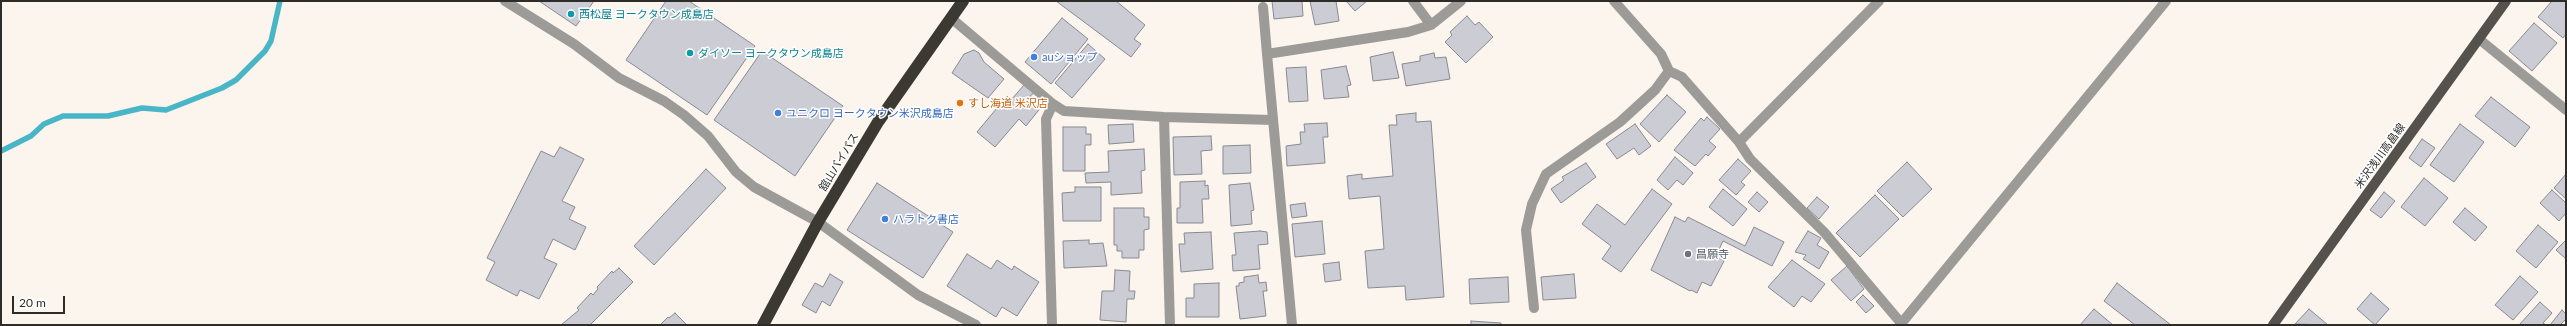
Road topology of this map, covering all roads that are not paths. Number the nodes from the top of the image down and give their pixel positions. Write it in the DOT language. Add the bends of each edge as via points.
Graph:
graph roads {
  1 [pos="506,1"];
  2 [pos="963,1"];
  3 [pos="1413,1"];
  4 [pos="1461,1"];
  5 [pos="1614,1"];
  6 [pos="1879,1"];
  7 [pos="2166,1"];
  8 [pos="2506,1"];
  9 [pos="1263,7"];
  10 [pos="951,18"];
  11 [pos="1432,25"];
  12 [pos="2479,39"];
  13 [pos="1267,54"];
  14 [pos="1669,71"];
  15 [pos="1053,104"];
  16 [pos="2566,110"];
  17 [pos="1164,117"];
  18 [pos="1273,120"];
  19 [pos="1738,142"];
  20 [pos="818,222"];
  21 [pos="1534,308"];
  22 [pos="1900,324"];
  23 [pos="763,325"];
  24 [pos="976,325"];
  25 [pos="1052,325"];
  26 [pos="1170,325"];
  27 [pos="1292,325"];
  28 [pos="2273,325"];
  1 -- 20 [label="street" via="574,44 619,78 684,115 708,136 736,172 754,187"];
  2 -- 10 [label="highway, 舘山バイパス"];
  3 -- 11 [label="street"];
  4 -- 11 [label="street"];
  5 -- 14 [label="street" via="1661,54"];
  6 -- 19 [label="street"];
  7 -- 22 [label="street"];
  8 -- 12 [label="main road, 米沢浅川高畠線"];
  9 -- 13 [label="street"];
  10 -- 15 [label="street"];
  10 -- 20 [label="highway, 舘山バイパス" via="878,122"];
  11 -- 13 [label="street" via="1408,32"];
  12 -- 16 [label="street"];
  12 -- 28 [label="main road, 米沢浅川高畠線"];
  13 -- 18 [label="street"];
  14 -- 19 [label="street" via="1682,77"];
  14 -- 21 [label="street" via="1655,90 1620,122 1546,174 1532,204 1526,230"];
  15 -- 17 [label="street" via="1064,111"];
  15 -- 25 [label="street" via="1046,120"];
  17 -- 18 [label="street"];
  17 -- 26 [label="street"];
  18 -- 27 [label="street"];
  19 -- 22 [label="street" via="1750,159 1824,232"];
  20 -- 23 [label="highway, 舘山バイパス"];
  20 -- 24 [label="street" via="918,295"];
}
